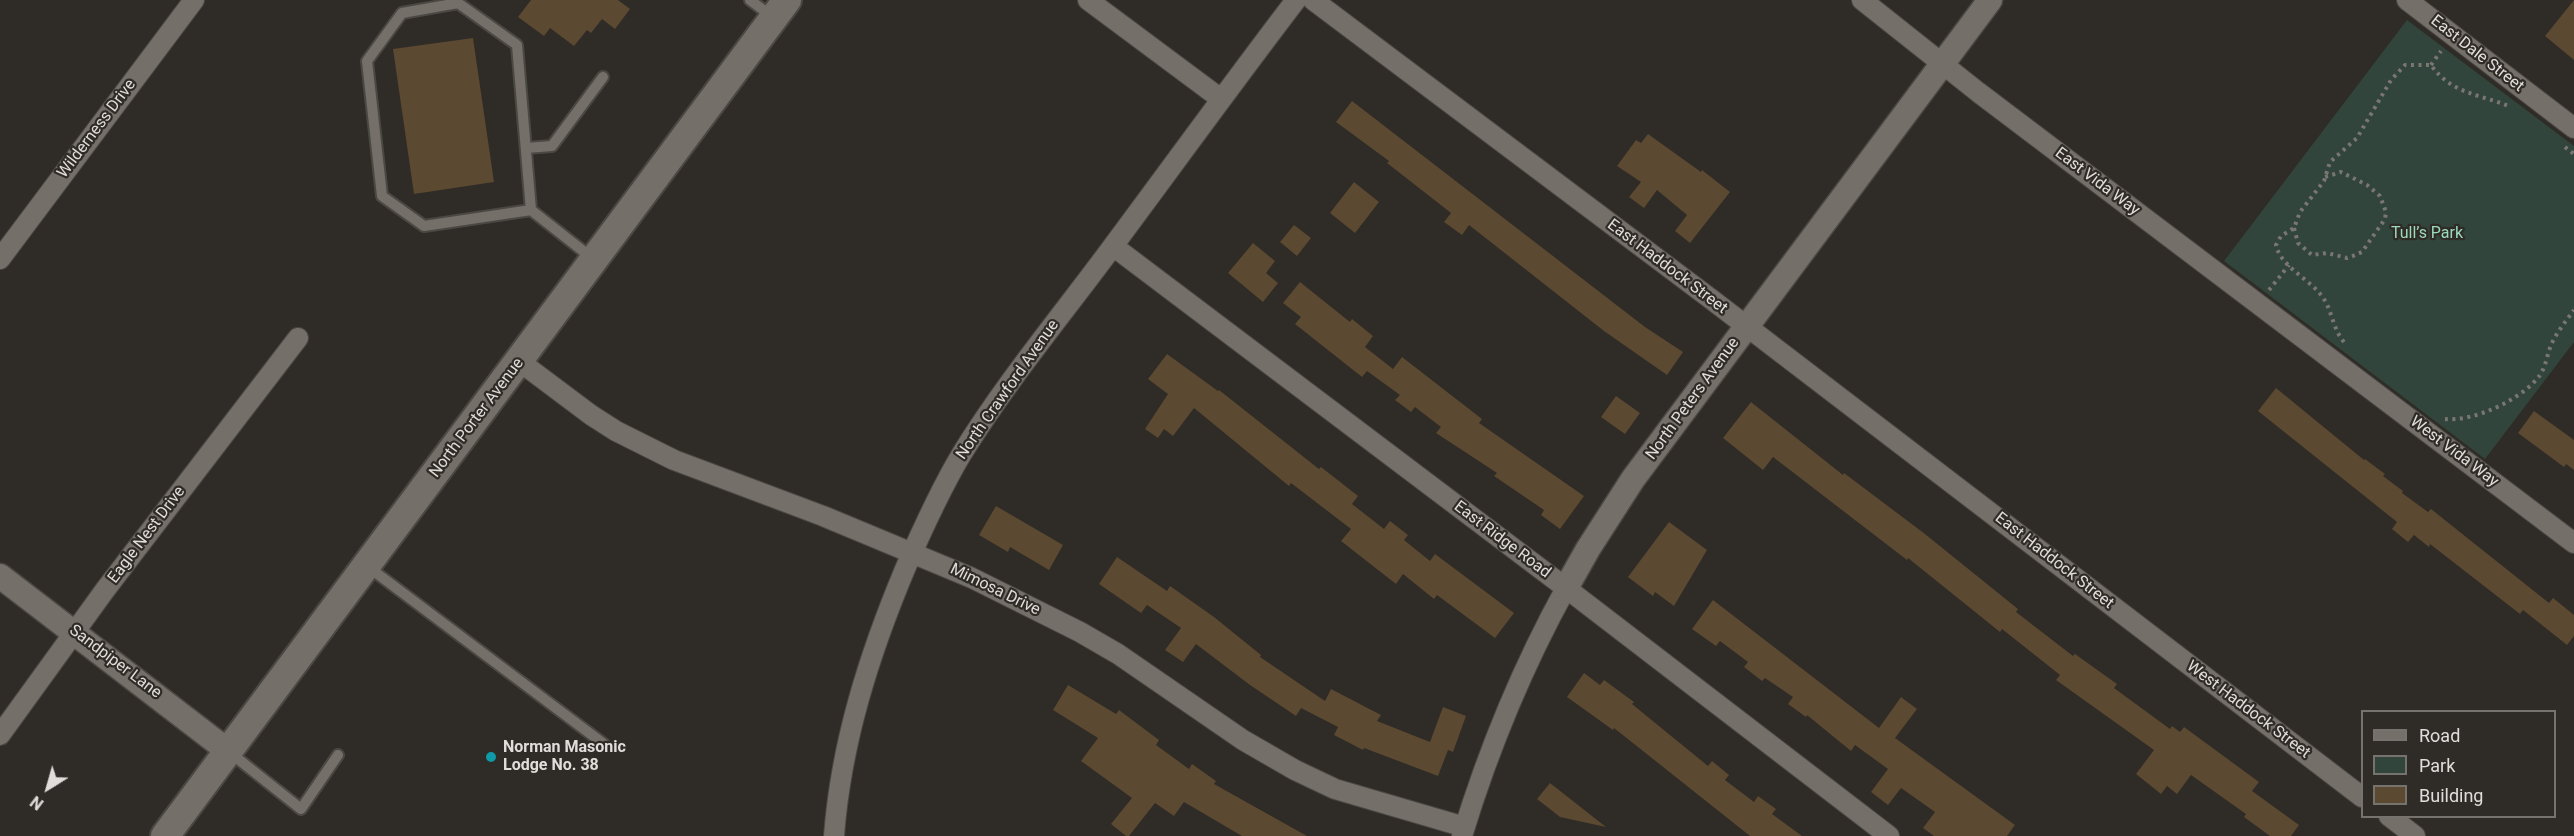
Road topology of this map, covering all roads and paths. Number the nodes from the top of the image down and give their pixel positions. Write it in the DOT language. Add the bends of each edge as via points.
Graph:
graph roads {
  1 [pos="194,0"];
  2 [pos="750,0"];
  3 [pos="1088,0"];
  4 [pos="1296,0"];
  5 [pos="1313,0"];
  6 [pos="1862,0"];
  7 [pos="1990,0"];
  8 [pos="2407,0"];
  9 [pos="781,9"];
  10 [pos="1943,64"];
  11 [pos="603,77"];
  12 [pos="1221,99"];
  13 [pos="2515,108"];
  14 [pos="2574,128"];
  15 [pos="2561,144"];
  16 [pos="526,147"];
  17 [pos="2574,154"];
  18 [pos="2325,177"];
  19 [pos="531,210"];
  20 [pos="2294,228"];
  21 [pos="1113,246"];
  22 [pos="0,259"];
  23 [pos="595,260"];
  24 [pos="2289,265"];
  25 [pos="2259,304"];
  26 [pos="2574,310"];
  27 [pos="1746,326"];
  28 [pos="298,338"];
  29 [pos="2349,347"];
  30 [pos="2334,360"];
  31 [pos="519,361"];
  32 [pos="2436,414"];
  33 [pos="2574,543"];
  34 [pos="912,553"];
  35 [pos="367,565"];
  36 [pos="0,576"];
  37 [pos="1566,588"];
  38 [pos="2134,623"];
  39 [pos="76,632"];
  40 [pos="0,735"];
  41 [pos="604,744"];
  42 [pos="228,751"];
  43 [pos="338,755"];
  44 [pos="2361,795"];
  45 [pos="2392,818"];
  46 [pos="1464,832"];
  47 [pos="165,836"];
  48 [pos="834,836"];
  49 [pos="1889,836"];
  50 [pos="2415,836"];
  1 -- 22 [label="street, Wilderness Drive"];
  2 -- 9 [label="lane"];
  3 -- 12 [label="street"];
  4 -- 12 [label="street, North Crawford Avenue"];
  5 -- 27 [label="street, East Haddock Street"];
  6 -- 10 [label="street, East Vida Way"];
  7 -- 10 [label="street, North Peters Avenue"];
  8 -- 14 [label="street, East Dale Street"];
  9 -- 23 [label="main road, North Porter Avenue"];
  10 -- 25 [label="street, East Vida Way"];
  10 -- 27 [label="street, North Peters Avenue"];
  11 -- 16 [label="lane" via="552,146"];
  12 -- 21 [label="street, North Crawford Avenue"];
  13 -- 18 [label="path" via="2465,93 2431,65 2405,64 2391,80 2357,138 2330,162"];
  15 -- 17 [label="path"];
  16 -- 19 [label="lane"];
  16 -- 19 [label="lane" via="517,45 458,3 402,13 367,62 382,196 424,226"];
  18 -- 20 [label="path" via="2300,212"];
  18 -- 20 [label="path" via="2340,172 2367,185 2380,196 2385,219 2362,252 2347,258 2312,255 2298,243"];
  19 -- 23 [label="lane"];
  20 -- 24 [label="path" via="2281,236 2276,245"];
  21 -- 34 [label="street, North Crawford Avenue" via="962,455"];
  21 -- 37 [label="street, East Ridge Road"];
  23 -- 31 [label="main road, North Porter Avenue"];
  24 -- 25 [label="path"];
  24 -- 29 [label="path" via="2320,294 2338,334"];
  25 -- 30 [label="street, East Vida Way"];
  26 -- 32 [label="path" via="2556,336 2541,373 2523,392 2496,408 2465,417 2447,420"];
  27 -- 37 [label="street, North Peters Avenue" via="1634,479"];
  27 -- 38 [label="street, East Haddock Street"];
  28 -- 39 [label="street, Eagle Nest Drive"];
  30 -- 33 [label="street, West Vida Way"];
  31 -- 34 [label="street, Mimosa Drive" via="591,416 674,460"];
  31 -- 35 [label="main road, North Porter Avenue"];
  34 -- 46 [label="street, Mimosa Drive" via="972,578 1099,643 1243,740 1295,770 1335,789"];
  34 -- 48 [label="street, North Crawford Avenue" via="858,699 838,792"];
  35 -- 41 [label="lane"];
  35 -- 42 [label="main road, North Porter Avenue"];
  36 -- 39 [label="street, Sandpiper Lane"];
  37 -- 46 [label="street, North Peters Avenue" via="1500,729"];
  37 -- 49 [label="street, East Ridge Road"];
  38 -- 44 [label="street, West Haddock Street"];
  39 -- 40 [label="street, Eagle Nest Drive"];
  39 -- 42 [label="street, Sandpiper Lane"];
  42 -- 43 [label="lane" via="301,808"];
  42 -- 47 [label="main road, North Porter Avenue"];
  45 -- 50 [label="street"];
}
